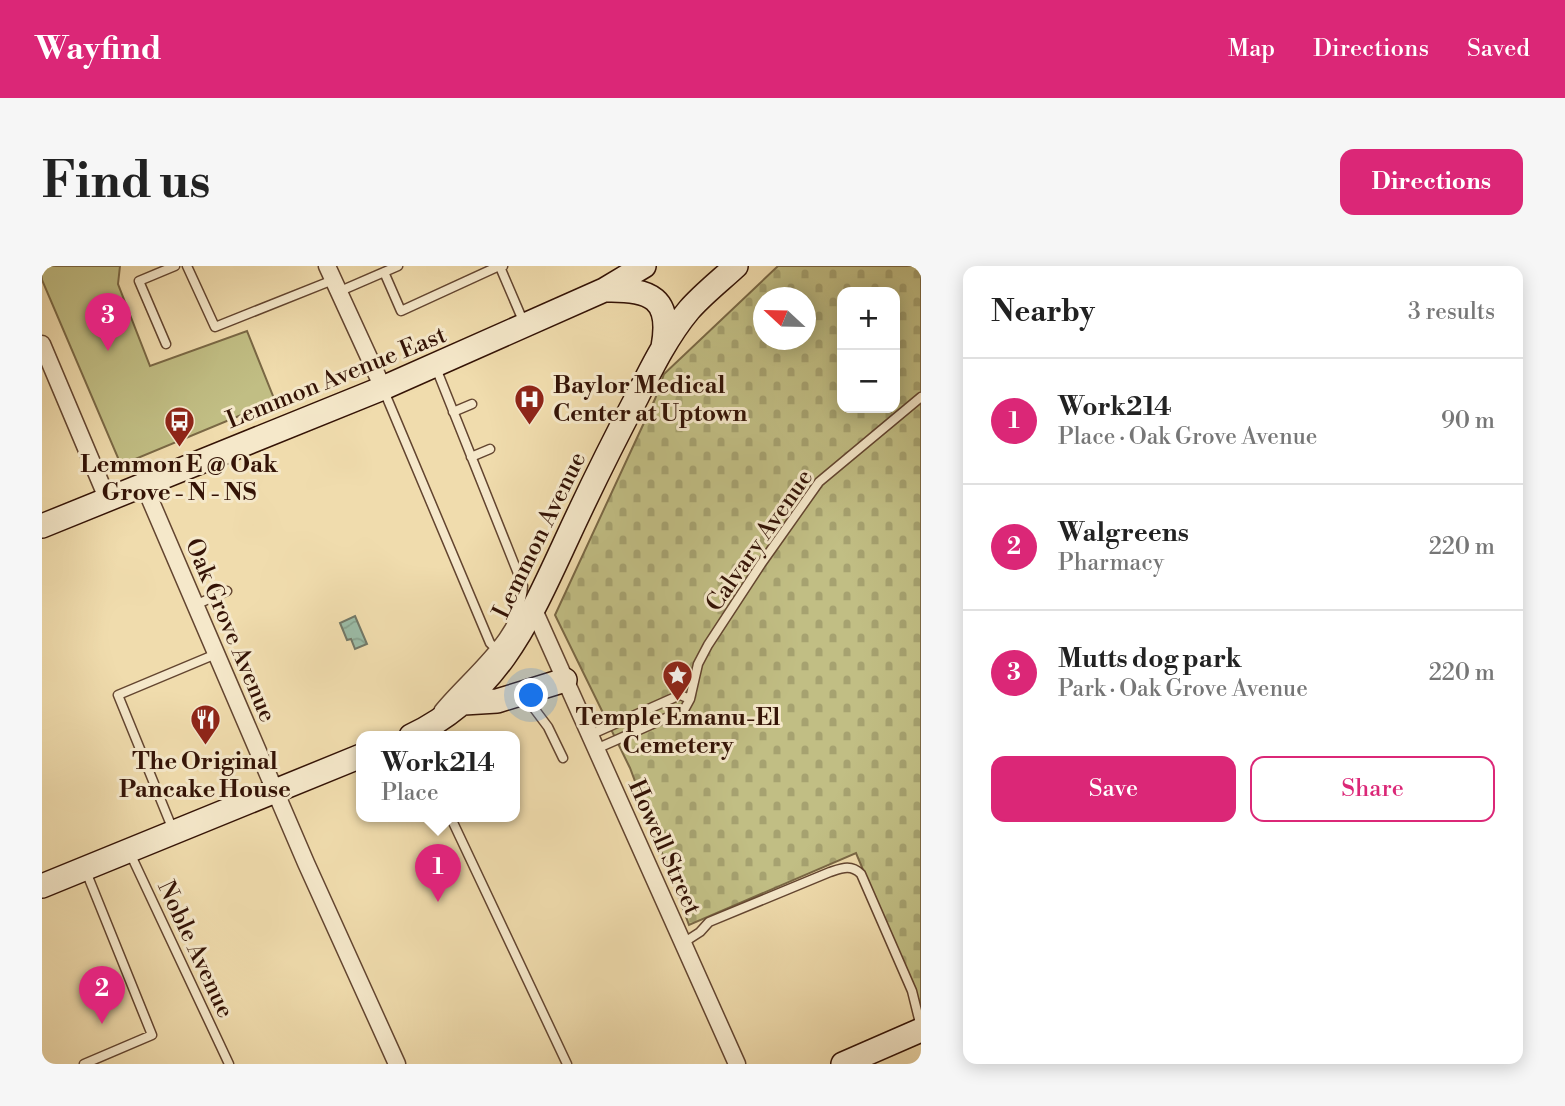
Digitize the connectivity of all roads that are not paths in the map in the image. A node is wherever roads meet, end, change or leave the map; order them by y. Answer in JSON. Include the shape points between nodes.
{"nodes":[{"id":1,"x":175,"y":266,"type":"edge"},
{"id":2,"x":187,"y":266,"type":"edge"},
{"id":3,"x":398,"y":266,"type":"edge"},
{"id":4,"x":501,"y":266,"type":"edge"},
{"id":5,"x":644,"y":266,"type":"edge"},
{"id":6,"x":736,"y":266,"type":"edge"},
{"id":7,"x":384,"y":272,"type":"junction"},
{"id":8,"x":332,"y":279,"type":"edge"},
{"id":9,"x":604,"y":290,"type":"junction"},
{"id":10,"x":525,"y":326,"type":"junction"},
{"id":11,"x":42,"y":344,"type":"edge"},
{"id":12,"x":166,"y":344,"type":"dead end"},
{"id":13,"x":662,"y":353,"type":"junction"},
{"id":14,"x":46,"y":366,"type":"edge"},
{"id":15,"x":435,"y":366,"type":"junction"},
{"id":16,"x":383,"y":388,"type":"junction"},
{"id":17,"x":921,"y":397,"type":"edge"},
{"id":18,"x":472,"y":404,"type":"dead end"},
{"id":19,"x":453,"y":412,"type":"junction"},
{"id":20,"x":489,"y":449,"type":"dead end"},
{"id":21,"x":471,"y":457,"type":"junction"},
{"id":22,"x":143,"y":483,"type":"junction"},
{"id":23,"x":107,"y":498,"type":"junction"},
{"id":24,"x":42,"y":526,"type":"edge"},
{"id":25,"x":227,"y":591,"type":"dead end"},
{"id":26,"x":195,"y":605,"type":"junction"},
{"id":27,"x":534,"y":610,"type":"junction"},
{"id":28,"x":495,"y":648,"type":"junction"},
{"id":29,"x":216,"y":654,"type":"junction"},
{"id":30,"x":565,"y":680,"type":"junction"},
{"id":31,"x":531,"y":690,"type":"junction"},
{"id":32,"x":690,"y":699,"type":"junction"},
{"id":33,"x":464,"y":703,"type":"junction"},
{"id":34,"x":418,"y":731,"type":"edge"},
{"id":35,"x":420,"y":731,"type":"edge"},
{"id":36,"x":593,"y":742,"type":"junction"},
{"id":37,"x":356,"y":758,"type":"edge"},
{"id":38,"x":563,"y":758,"type":"dead end"},
{"id":39,"x":275,"y":790,"type":"junction"},
{"id":40,"x":453,"y":822,"type":"edge"},
{"id":41,"x":174,"y":832,"type":"junction"},
{"id":42,"x":128,"y":851,"type":"junction"},
{"id":43,"x":85,"y":869,"type":"junction"},
{"id":44,"x":42,"y":886,"type":"edge"},
{"id":45,"x":683,"y":943,"type":"junction"},
{"id":46,"x":921,"y":1029,"type":"edge"},
{"id":47,"x":83,"y":1064,"type":"edge"},
{"id":48,"x":229,"y":1064,"type":"edge"},
{"id":49,"x":397,"y":1064,"type":"edge"},
{"id":50,"x":567,"y":1064,"type":"edge"},
{"id":51,"x":737,"y":1064,"type":"edge"},
{"id":52,"x":843,"y":1064,"type":"edge"}],
"edges":[{"from":1,"to":12,"type":"lane","via":[[139,281]]},
{"from":2,"to":8,"type":"lane","via":[[215,327]]},
{"from":3,"to":7,"type":"lane"},
{"from":4,"to":7,"type":"lane","via":[[401,311]]},
{"from":4,"to":10,"type":"lane"},
{"from":5,"to":9,"type":"main road","name":"Lemmon Avenue East"},
{"from":6,"to":13,"type":"main road","name":"Lemmon Avenue","via":[[691,308]]},
{"from":7,"to":8,"type":"lane"},
{"from":8,"to":16,"type":"street"},
{"from":9,"to":10,"type":"main road","name":"Lemmon Avenue East"},
{"from":9,"to":13,"type":"main road","via":[[638,290],[660,304],[666,323]]},
{"from":10,"to":15,"type":"main road","name":"Lemmon Avenue East"},
{"from":11,"to":14,"type":"street"},
{"from":13,"to":27,"type":"main road","name":"Lemmon Avenue","via":[[609,449]]},
{"from":14,"to":23,"type":"street"},
{"from":15,"to":16,"type":"main road","name":"Lemmon Avenue East"},
{"from":15,"to":19,"type":"lane"},
{"from":16,"to":22,"type":"main road","name":"Lemmon Avenue East"},
{"from":16,"to":28,"type":"lane"},
{"from":17,"to":32,"type":"lane","name":"Calvary Avenue","via":[[820,482],[708,645]]},
{"from":18,"to":19,"type":"lane"},
{"from":19,"to":21,"type":"lane"},
{"from":20,"to":21,"type":"lane"},
{"from":21,"to":28,"type":"lane","via":[[523,586],[519,606]]},
{"from":22,"to":23,"type":"main road","name":"Lemmon Avenue East"},
{"from":22,"to":26,"type":"street","name":"Oak Grove Avenue"},
{"from":23,"to":24,"type":"main road","name":"Lemmon Avenue East"},
{"from":25,"to":26,"type":"lane"},
{"from":26,"to":29,"type":"street","name":"Oak Grove Avenue"},
{"from":27,"to":30,"type":"street","name":"Howell Street"},
{"from":27,"to":33,"type":"main road","name":"Lemmon Avenue","via":[[504,659]]},
{"from":28,"to":34,"type":"lane"},
{"from":29,"to":39,"type":"street","name":"Oak Grove Avenue"},
{"from":29,"to":41,"type":"lane","via":[[118,695]]},
{"from":30,"to":31,"type":"main road"},
{"from":30,"to":36,"type":"street","name":"Howell Street"},
{"from":31,"to":33,"type":"main road","via":[[497,701]]},
{"from":31,"to":38,"type":"lane","via":[[533,707]]},
{"from":32,"to":36,"type":"lane","via":[[684,710]]},
{"from":32,"to":36,"type":"lane","via":[[680,695]]},
{"from":33,"to":35,"type":"main road","name":"Lemmon Avenue"},
{"from":36,"to":45,"type":"street","name":"Howell Street"},
{"from":37,"to":39,"type":"main road"},
{"from":39,"to":41,"type":"main road"},
{"from":39,"to":49,"type":"street","name":"Oak Grove Avenue"},
{"from":40,"to":50,"type":"lane"},
{"from":41,"to":42,"type":"main road"},
{"from":42,"to":43,"type":"main road"},
{"from":42,"to":48,"type":"lane","name":"Noble Avenue"},
{"from":43,"to":44,"type":"main road"},
{"from":43,"to":47,"type":"lane","via":[[152,1035]]},
{"from":45,"to":46,"type":"lane","via":[[709,922],[846,866],[857,869],[912,991]]},
{"from":45,"to":51,"type":"street","name":"Howell Street"},
{"from":46,"to":52,"type":"main road"}]}
